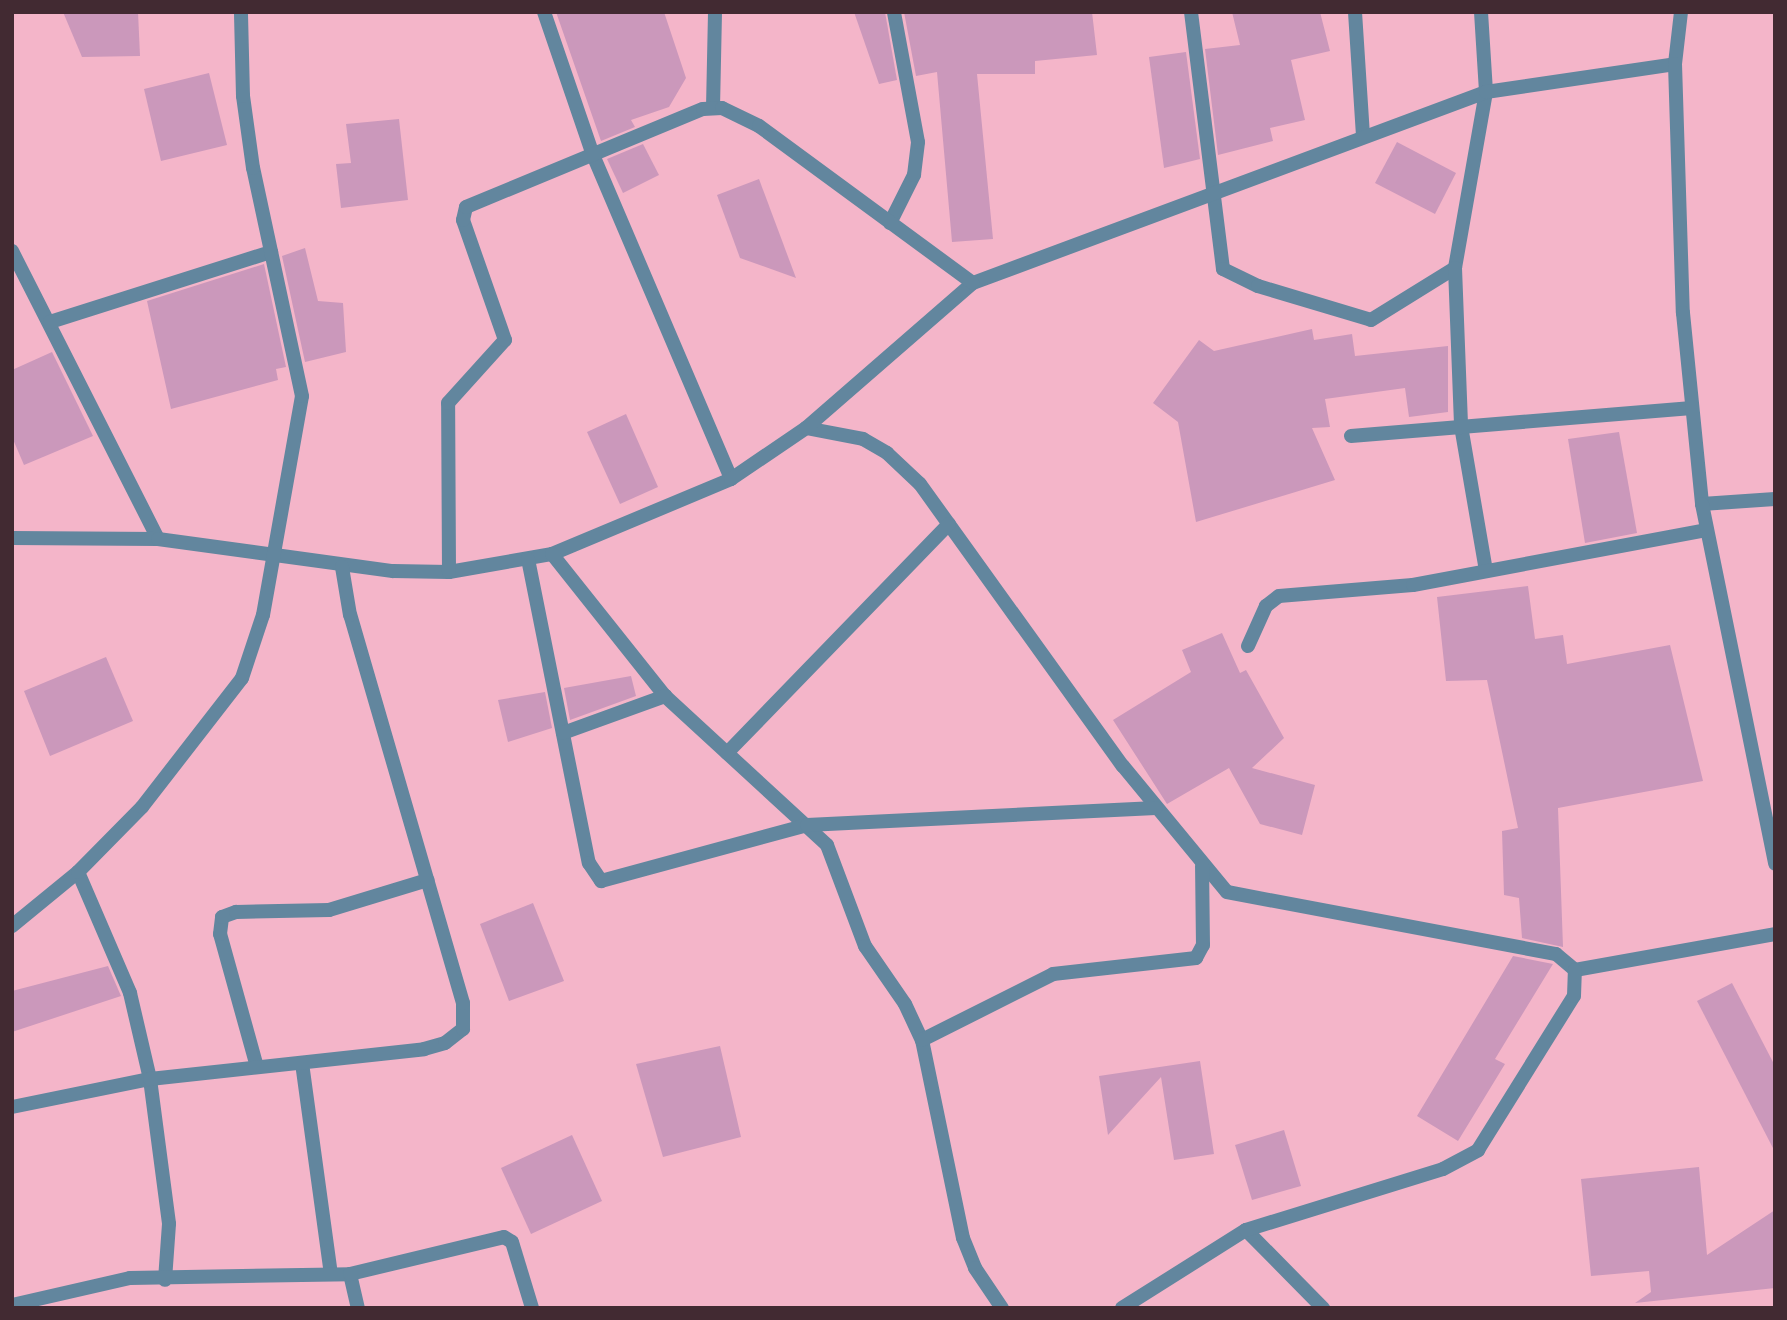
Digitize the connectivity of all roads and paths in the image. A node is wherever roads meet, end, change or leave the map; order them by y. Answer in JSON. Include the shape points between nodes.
{"nodes":[{"id":1,"x":241,"y":12,"type":"edge"},
{"id":2,"x":544,"y":12,"type":"edge"},
{"id":3,"x":715,"y":12,"type":"edge"},
{"id":4,"x":894,"y":12,"type":"edge"},
{"id":5,"x":1191,"y":12,"type":"edge"},
{"id":6,"x":1355,"y":12,"type":"edge"},
{"id":7,"x":1481,"y":12,"type":"edge"},
{"id":8,"x":1681,"y":12,"type":"edge"},
{"id":9,"x":1675,"y":64,"type":"junction"},
{"id":10,"x":1486,"y":92,"type":"junction"},
{"id":11,"x":713,"y":108,"type":"junction"},
{"id":12,"x":1363,"y":137,"type":"junction"},
{"id":13,"x":593,"y":155,"type":"junction"},
{"id":14,"x":1212,"y":192,"type":"junction"},
{"id":15,"x":890,"y":223,"type":"junction"},
{"id":16,"x":12,"y":251,"type":"edge"},
{"id":17,"x":271,"y":252,"type":"junction"},
{"id":18,"x":1455,"y":268,"type":"junction"},
{"id":19,"x":973,"y":283,"type":"junction"},
{"id":20,"x":50,"y":322,"type":"junction"},
{"id":21,"x":1692,"y":408,"type":"junction"},
{"id":22,"x":1461,"y":426,"type":"junction"},
{"id":23,"x":807,"y":428,"type":"junction"},
{"id":24,"x":1351,"y":436,"type":"dead end"},
{"id":25,"x":731,"y":479,"type":"junction"},
{"id":26,"x":1775,"y":499,"type":"edge"},
{"id":27,"x":1702,"y":504,"type":"junction"},
{"id":28,"x":949,"y":524,"type":"junction"},
{"id":29,"x":1706,"y":530,"type":"junction"},
{"id":30,"x":12,"y":538,"type":"edge"},
{"id":31,"x":158,"y":539,"type":"junction"},
{"id":32,"x":552,"y":554,"type":"junction"},
{"id":33,"x":270,"y":555,"type":"junction"},
{"id":34,"x":528,"y":559,"type":"junction"},
{"id":35,"x":342,"y":567,"type":"junction"},
{"id":36,"x":1486,"y":570,"type":"junction"},
{"id":37,"x":449,"y":572,"type":"junction"},
{"id":38,"x":1248,"y":646,"type":"dead end"},
{"id":39,"x":665,"y":696,"type":"junction"},
{"id":40,"x":563,"y":733,"type":"junction"},
{"id":41,"x":727,"y":753,"type":"junction"},
{"id":42,"x":1156,"y":808,"type":"junction"},
{"id":43,"x":807,"y":825,"type":"junction"},
{"id":44,"x":1775,"y":864,"type":"edge"},
{"id":45,"x":1202,"y":866,"type":"junction"},
{"id":46,"x":78,"y":872,"type":"junction"},
{"id":47,"x":428,"y":880,"type":"junction"},
{"id":48,"x":12,"y":926,"type":"edge"},
{"id":49,"x":1775,"y":934,"type":"edge"},
{"id":50,"x":1575,"y":970,"type":"junction"},
{"id":51,"x":922,"y":1040,"type":"junction"},
{"id":52,"x":302,"y":1063,"type":"junction"},
{"id":53,"x":257,"y":1067,"type":"junction"},
{"id":54,"x":150,"y":1079,"type":"junction"},
{"id":55,"x":12,"y":1107,"type":"edge"},
{"id":56,"x":1246,"y":1230,"type":"junction"},
{"id":57,"x":331,"y":1274,"type":"junction"},
{"id":58,"x":350,"y":1274,"type":"junction"},
{"id":59,"x":165,"y":1280,"type":"junction"},
{"id":60,"x":12,"y":1305,"type":"edge"},
{"id":61,"x":358,"y":1308,"type":"edge"},
{"id":62,"x":532,"y":1308,"type":"edge"},
{"id":63,"x":1002,"y":1308,"type":"edge"},
{"id":64,"x":1122,"y":1308,"type":"edge"},
{"id":65,"x":1323,"y":1308,"type":"edge"}],
"edges":[{"from":1,"to":17,"type":"street","via":[[243,96]]},
{"from":2,"to":13,"type":"street"},
{"from":3,"to":11,"type":"street"},
{"from":4,"to":15,"type":"street","via":[[918,142],[914,175]]},
{"from":5,"to":14,"type":"street"},
{"from":6,"to":12,"type":"street"},
{"from":7,"to":10,"type":"street"},
{"from":8,"to":9,"type":"street"},
{"from":9,"to":10,"type":"street"},
{"from":9,"to":21,"type":"street"},
{"from":10,"to":12,"type":"street"},
{"from":10,"to":18,"type":"street"},
{"from":11,"to":13,"type":"street"},
{"from":11,"to":15,"type":"street","via":[[732,111],[759,126]]},
{"from":12,"to":14,"type":"street"},
{"from":13,"to":25,"type":"street"},
{"from":13,"to":37,"type":"street","via":[[466,207],[463,220],[505,340],[448,403]]},
{"from":14,"to":18,"type":"street","via":[[1223,269],[1359,319],[1392,312]]},
{"from":14,"to":19,"type":"street"},
{"from":15,"to":19,"type":"street"},
{"from":16,"to":20,"type":"street"},
{"from":17,"to":20,"type":"street"},
{"from":17,"to":33,"type":"street","via":[[302,396]]},
{"from":18,"to":22,"type":"street"},
{"from":19,"to":23,"type":"street"},
{"from":20,"to":31,"type":"street"},
{"from":21,"to":22,"type":"street"},
{"from":21,"to":27,"type":"street"},
{"from":22,"to":24,"type":"street"},
{"from":22,"to":36,"type":"street"},
{"from":23,"to":25,"type":"street"},
{"from":23,"to":28,"type":"street","via":[[840,432],[887,453]]},
{"from":25,"to":32,"type":"street"},
{"from":26,"to":27,"type":"street"},
{"from":27,"to":29,"type":"street"},
{"from":28,"to":41,"type":"street"},
{"from":28,"to":42,"type":"street"},
{"from":29,"to":36,"type":"street"},
{"from":29,"to":44,"type":"street"},
{"from":30,"to":31,"type":"street"},
{"from":31,"to":33,"type":"street"},
{"from":32,"to":34,"type":"street"},
{"from":32,"to":39,"type":"street"},
{"from":33,"to":35,"type":"street"},
{"from":33,"to":46,"type":"street","via":[[263,615],[242,678],[142,807]]},
{"from":34,"to":37,"type":"street"},
{"from":34,"to":40,"type":"street"},
{"from":35,"to":37,"type":"street"},
{"from":35,"to":47,"type":"street","via":[[350,615]]},
{"from":36,"to":38,"type":"street","via":[[1395,588],[1279,596],[1266,606]]},
{"from":39,"to":40,"type":"street"},
{"from":39,"to":41,"type":"street"},
{"from":40,"to":43,"type":"street","via":[[589,863],[601,881]]},
{"from":41,"to":43,"type":"street"},
{"from":42,"to":43,"type":"street"},
{"from":42,"to":45,"type":"street"},
{"from":43,"to":51,"type":"street","via":[[831,852],[865,946],[905,1004]]},
{"from":45,"to":50,"type":"street","via":[[1220,887],[1241,898],[1556,954]]},
{"from":45,"to":51,"type":"street","via":[[1203,945],[1196,958],[1054,974]]},
{"from":46,"to":48,"type":"street"},
{"from":46,"to":54,"type":"street","via":[[130,993]]},
{"from":47,"to":52,"type":"street","via":[[463,1003],[463,1029],[445,1043],[424,1049]]},
{"from":47,"to":53,"type":"street","via":[[329,910],[236,912],[222,918],[220,934]]},
{"from":49,"to":50,"type":"street"},
{"from":50,"to":56,"type":"street","via":[[1574,996],[1478,1150],[1443,1169]]},
{"from":51,"to":63,"type":"street","via":[[963,1238],[975,1268]]},
{"from":52,"to":53,"type":"street"},
{"from":52,"to":57,"type":"street"},
{"from":53,"to":54,"type":"street"},
{"from":54,"to":55,"type":"street"},
{"from":54,"to":59,"type":"street","via":[[169,1224]]},
{"from":56,"to":64,"type":"street"},
{"from":56,"to":65,"type":"street"},
{"from":57,"to":58,"type":"street"},
{"from":57,"to":59,"type":"street"},
{"from":58,"to":61,"type":"street"},
{"from":58,"to":62,"type":"street","via":[[503,1237],[512,1242]]},
{"from":59,"to":60,"type":"street","via":[[115,1279]]}]}
